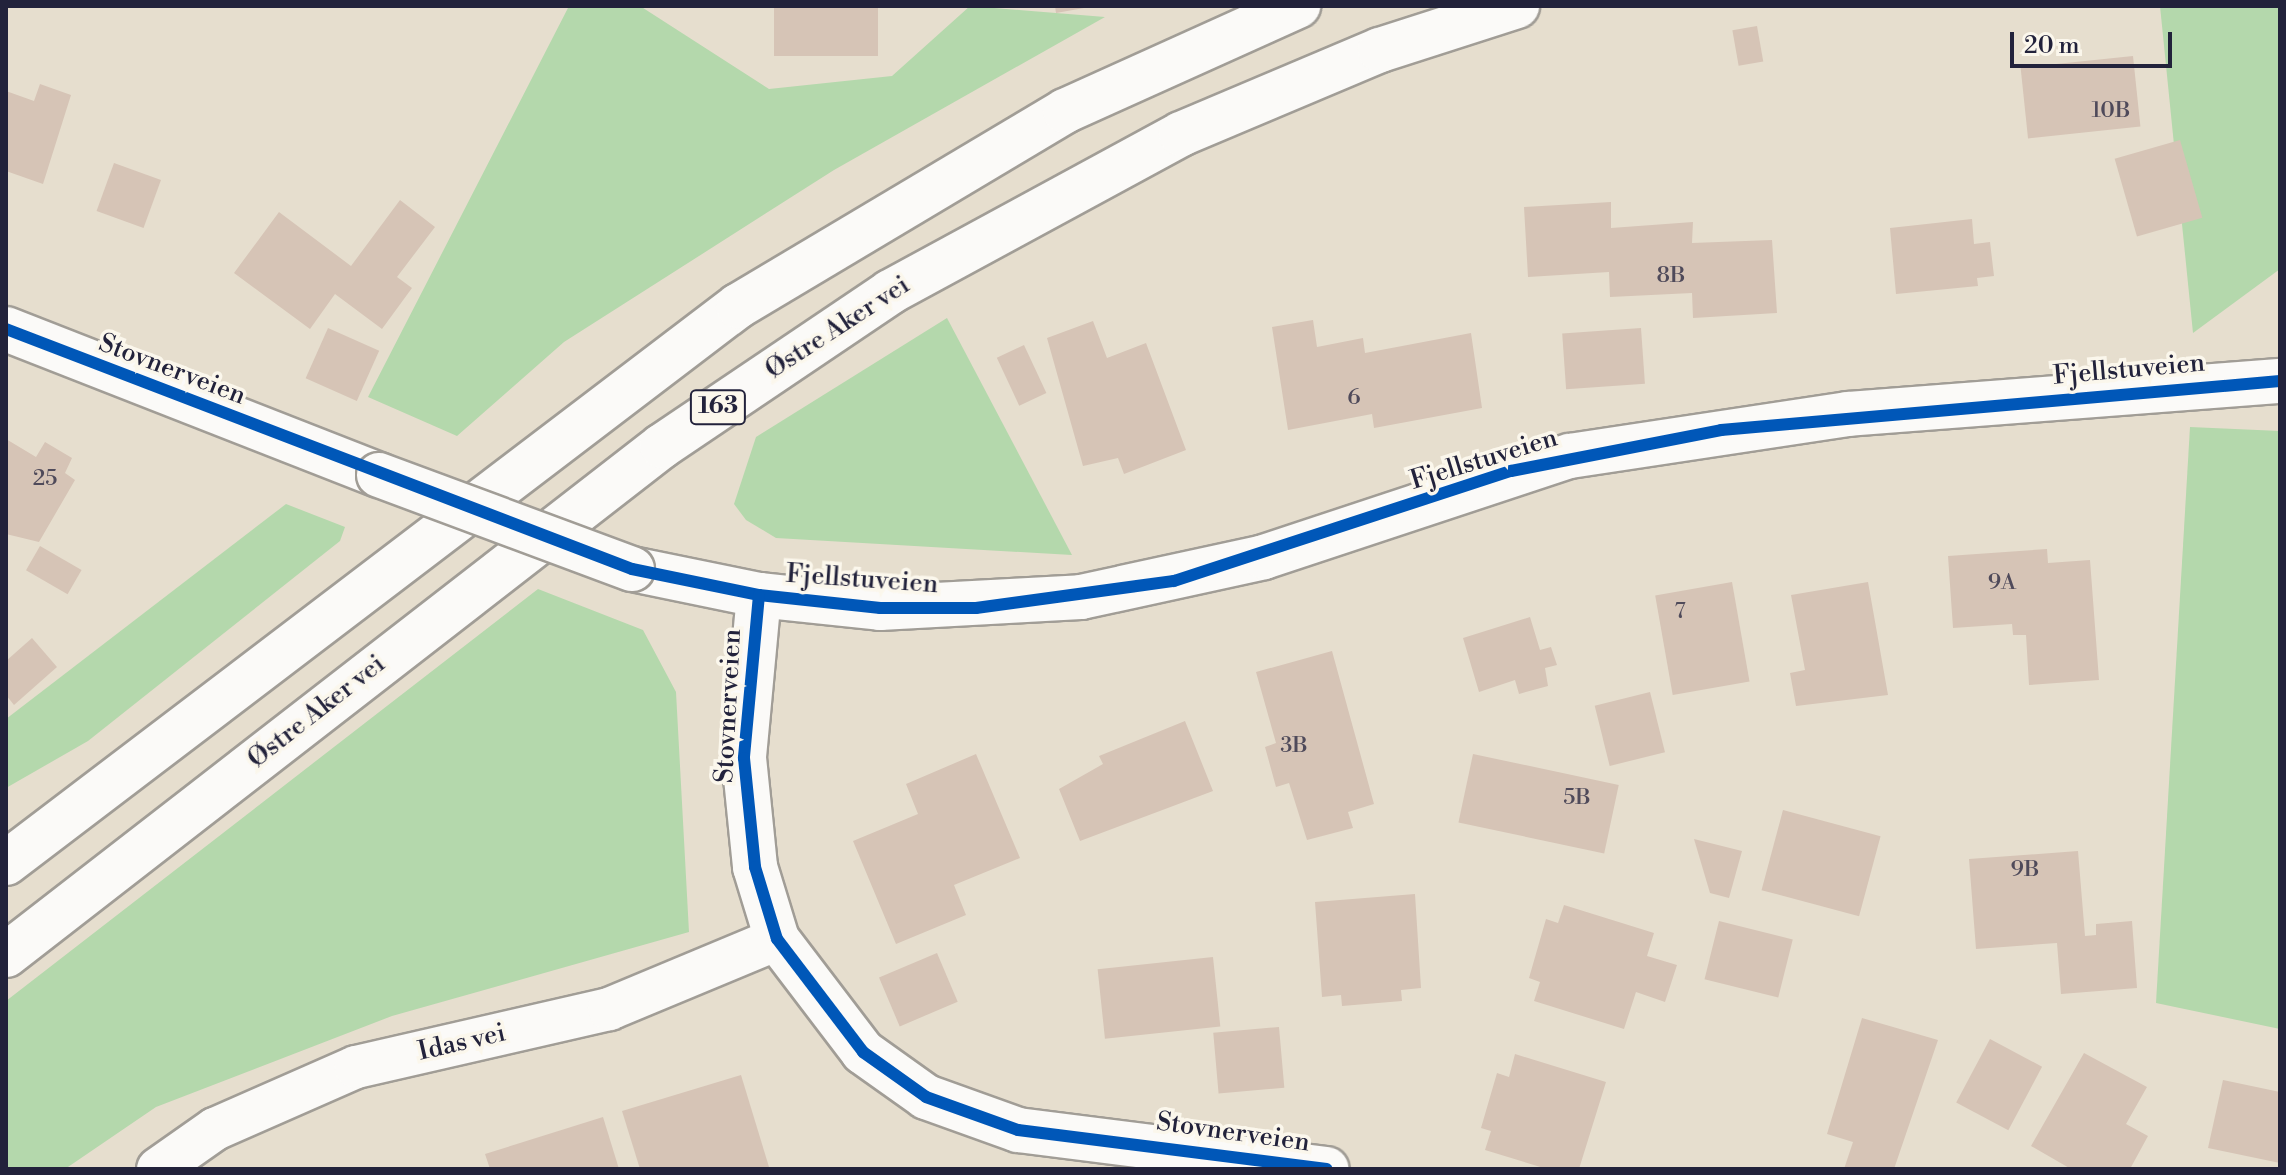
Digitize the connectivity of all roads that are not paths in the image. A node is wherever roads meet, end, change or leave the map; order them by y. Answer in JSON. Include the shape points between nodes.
{"nodes":[{"id":1,"x":1298,"y":6,"type":"edge"},
{"id":2,"x":1517,"y":6,"type":"edge"},
{"id":3,"x":6,"y":329,"type":"edge"},
{"id":4,"x":2280,"y":381,"type":"edge"},
{"id":5,"x":759,"y":595,"type":"junction"},
{"id":6,"x":6,"y":863,"type":"edge"},
{"id":7,"x":777,"y":939,"type":"junction"},
{"id":8,"x":6,"y":955,"type":"edge"},
{"id":9,"x":158,"y":1169,"type":"edge"},
{"id":10,"x":1327,"y":1169,"type":"edge"}],
"edges":[{"from":1,"to":6,"type":"main road","number":"163","via":[[1065,111],[750,298]]},
{"from":2,"to":8,"type":"main road","name":"Østre Aker vei","number":"163","via":[[1380,50],[1181,134],[890,292],[662,446]]},
{"from":3,"to":5,"type":"main road","name":"Stovnerveien","bridge":true,"via":[[632,569]]},
{"from":4,"to":5,"type":"main road","name":"Fjellstuveien","via":[[1848,414],[1570,456],[1264,557],[1081,597],[880,608]]},
{"from":5,"to":7,"type":"main road","name":"Stovnerveien","via":[[746,692],[746,815]]},
{"from":7,"to":9,"type":"street","name":"Idas vei","via":[[609,1009],[356,1067],[215,1129]]},
{"from":7,"to":10,"type":"main road","name":"Stovnerveien","via":[[800,979],[863,1052],[958,1111],[1018,1130]]}]}
